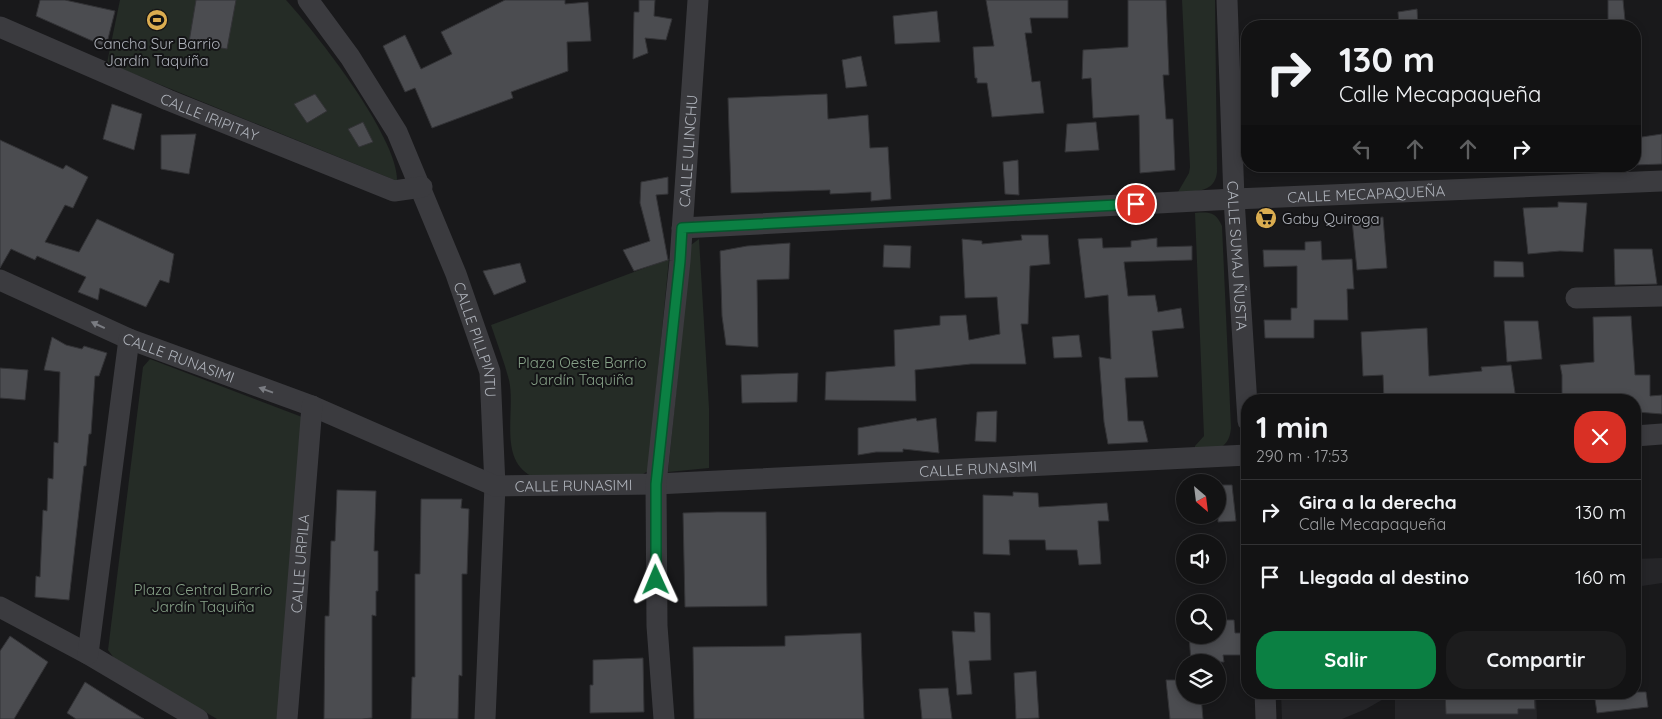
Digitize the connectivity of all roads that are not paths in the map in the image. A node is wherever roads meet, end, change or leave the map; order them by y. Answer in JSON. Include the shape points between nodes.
{"nodes":[{"id":1,"x":698,"y":0,"type":"edge"},
{"id":2,"x":1227,"y":0,"type":"edge"},
{"id":3,"x":316,"y":2,"type":"edge"},
{"id":4,"x":0,"y":27,"type":"edge"},
{"id":5,"x":1662,"y":181,"type":"edge"},
{"id":6,"x":422,"y":187,"type":"junction"},
{"id":7,"x":1234,"y":199,"type":"junction"},
{"id":8,"x":682,"y":228,"type":"junction"},
{"id":9,"x":0,"y":280,"type":"edge"},
{"id":10,"x":1662,"y":296,"type":"edge"},
{"id":11,"x":1576,"y":298,"type":"dead end"},
{"id":12,"x":129,"y":339,"type":"junction"},
{"id":13,"x":1246,"y":394,"type":"edge"},
{"id":14,"x":312,"y":406,"type":"junction"},
{"id":15,"x":1662,"y":434,"type":"edge"},
{"id":16,"x":1641,"y":436,"type":"edge"},
{"id":17,"x":1241,"y":455,"type":"edge"},
{"id":18,"x":656,"y":484,"type":"junction"},
{"id":19,"x":495,"y":486,"type":"junction"},
{"id":20,"x":0,"y":607,"type":"edge"},
{"id":21,"x":88,"y":654,"type":"junction"},
{"id":22,"x":1265,"y":699,"type":"edge"},
{"id":23,"x":198,"y":719,"type":"edge"},
{"id":24,"x":287,"y":719,"type":"edge"},
{"id":25,"x":485,"y":719,"type":"edge"},
{"id":26,"x":664,"y":719,"type":"edge"},
{"id":27,"x":1266,"y":719,"type":"edge"}],
"edges":[{"from":1,"to":8,"type":"street","name":"CALLE ULINCHU"},
{"from":2,"to":7,"type":"street","name":"CALLE SUMAJ ÑUSTA"},
{"from":3,"to":6,"type":"street","name":"CALLE PILLPINTU","via":[[397,132]]},
{"from":4,"to":6,"type":"street","name":"CALLE IRIPITAY","via":[[168,100],[394,191]]},
{"from":5,"to":7,"type":"street","name":"CALLE MECAPAQUEÑA"},
{"from":6,"to":19,"type":"street","name":"CALLE PILLPINTU","via":[[490,372]]},
{"from":7,"to":8,"type":"street","name":"CALLE MECAPAQUEÑA"},
{"from":7,"to":13,"type":"street","name":"CALLE SUMAJ ÑUSTA"},
{"from":8,"to":18,"type":"street","name":"CALLE ULINCHU"},
{"from":12,"to":9,"type":"street","name":"CALLE RUNASIMI","one_way":true},
{"from":10,"to":11,"type":"street"},
{"from":14,"to":12,"type":"street","name":"CALLE RUNASIMI","one_way":true},
{"from":12,"to":21,"type":"street"},
{"from":14,"to":19,"type":"street","name":"CALLE RUNASIMI"},
{"from":14,"to":24,"type":"street","name":"CALLE URPILA"},
{"from":15,"to":16,"type":"street"},
{"from":17,"to":18,"type":"street","name":"CALLE RUNASIMI"},
{"from":18,"to":19,"type":"street","name":"CALLE RUNASIMI"},
{"from":18,"to":26,"type":"street","name":"CALLE ULINCHU","via":[[656,600]]},
{"from":19,"to":25,"type":"street","name":"CALLE PILLPINTU"},
{"from":20,"to":21,"type":"street"},
{"from":21,"to":23,"type":"street"},
{"from":22,"to":27,"type":"street"}]}
